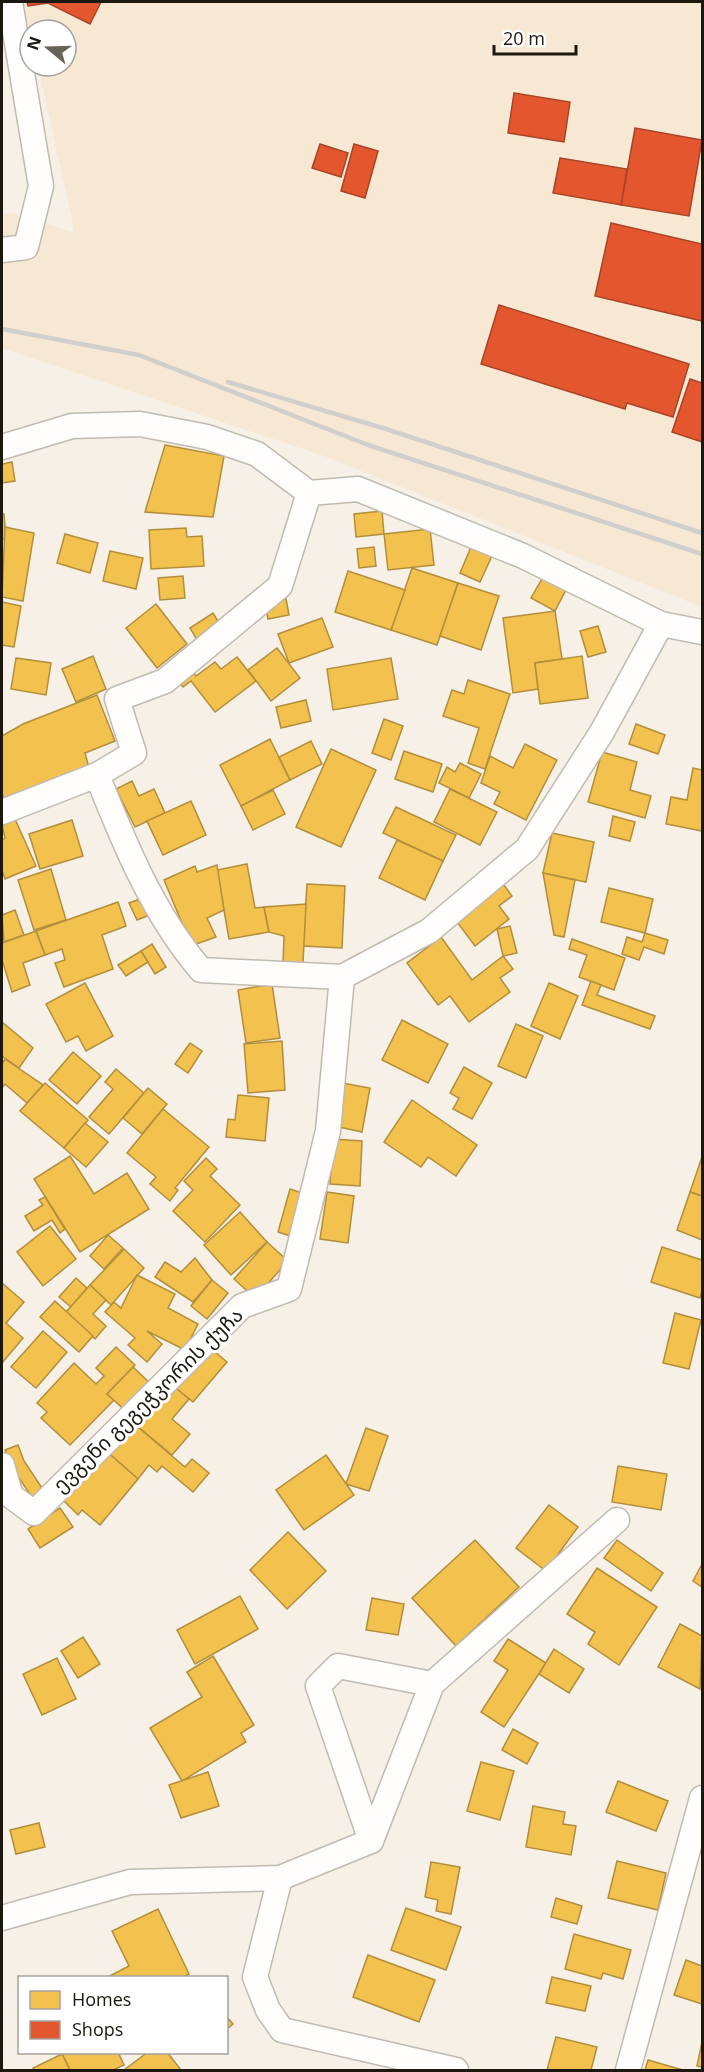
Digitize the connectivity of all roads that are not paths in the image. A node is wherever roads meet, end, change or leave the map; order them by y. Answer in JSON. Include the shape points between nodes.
{"nodes":[{"id":1,"x":10,"y":2,"type":"edge"},
{"id":2,"x":2,"y":250,"type":"edge"},
{"id":3,"x":2,"y":447,"type":"edge"},
{"id":4,"x":309,"y":493,"type":"junction"},
{"id":5,"x":661,"y":624,"type":"junction"},
{"id":6,"x":702,"y":632,"type":"edge"},
{"id":7,"x":97,"y":775,"type":"junction"},
{"id":8,"x":2,"y":812,"type":"edge"},
{"id":9,"x":342,"y":977,"type":"junction"},
{"id":10,"x":2,"y":1465,"type":"edge"},
{"id":11,"x":617,"y":1520,"type":"dead end"},
{"id":12,"x":432,"y":1684,"type":"junction"},
{"id":13,"x":702,"y":1798,"type":"edge"},
{"id":14,"x":698,"y":1830,"type":"edge"},
{"id":15,"x":371,"y":1841,"type":"junction"},
{"id":16,"x":280,"y":1878,"type":"junction"},
{"id":17,"x":2,"y":1918,"type":"edge"},
{"id":18,"x":456,"y":2070,"type":"edge"},
{"id":19,"x":628,"y":2070,"type":"edge"}],
"edges":[{"from":1,"to":2,"type":"street","via":[[41,186],[26,247]]},
{"from":3,"to":4,"type":"street","via":[[72,426],[140,424],[207,437],[257,454]]},
{"from":4,"to":5,"type":"street","via":[[358,489],[523,556]]},
{"from":4,"to":7,"type":"street","via":[[280,586],[165,681],[117,699],[134,753]]},
{"from":5,"to":6,"type":"street"},
{"from":5,"to":9,"type":"street","via":[[602,732],[527,849],[429,931]]},
{"from":7,"to":8,"type":"street"},
{"from":7,"to":9,"type":"street","via":[[125,845],[178,943],[201,970]]},
{"from":9,"to":10,"type":"street","name":"ევგენი გეგეჭკორის ქუჩა","via":[[328,1131],[289,1289],[242,1306],[34,1513],[11,1496]]},
{"from":11,"to":12,"type":"street"},
{"from":12,"to":15,"type":"street"},
{"from":12,"to":15,"type":"street","via":[[338,1666],[318,1686]]},
{"from":13,"to":14,"type":"street"},
{"from":14,"to":19,"type":"street"},
{"from":15,"to":16,"type":"street"},
{"from":16,"to":17,"type":"street","via":[[130,1882]]},
{"from":16,"to":18,"type":"street","via":[[255,1977],[268,2010],[282,2030]]}]}
